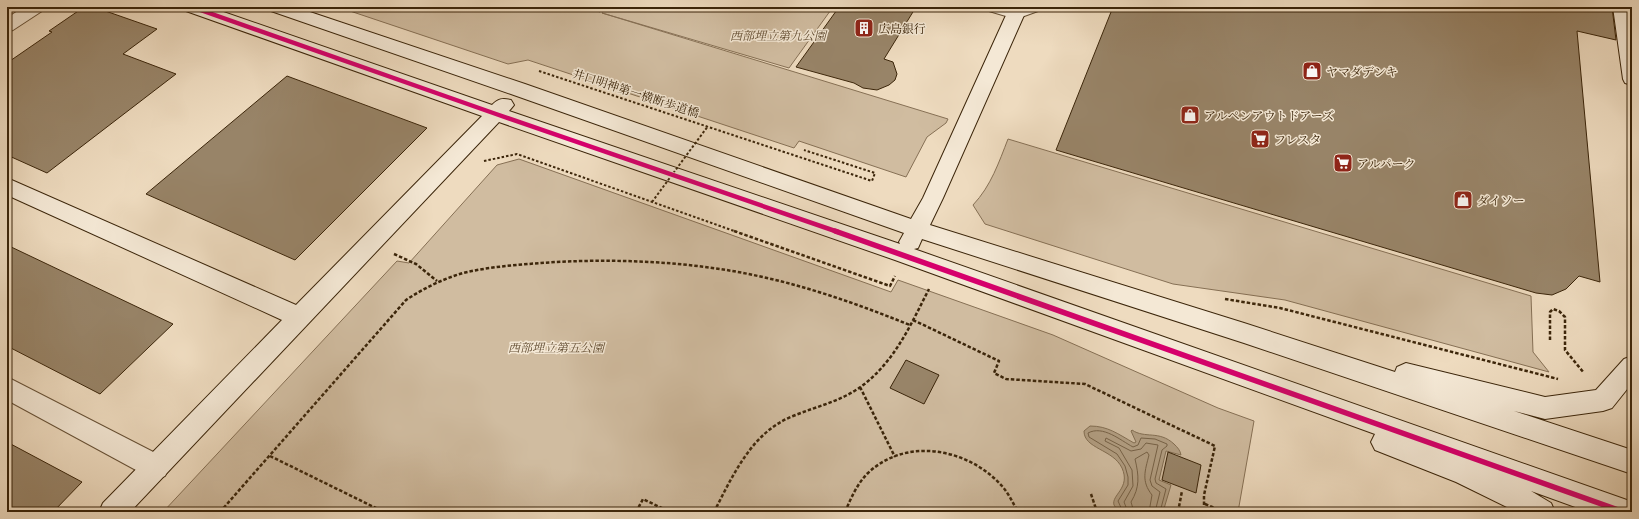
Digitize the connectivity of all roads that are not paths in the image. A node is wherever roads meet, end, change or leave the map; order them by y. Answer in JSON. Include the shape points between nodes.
{"nodes":[{"id":1,"x":36,"y":7,"type":"edge"},
{"id":2,"x":192,"y":7,"type":"edge"},
{"id":3,"x":276,"y":7,"type":"edge"},
{"id":4,"x":995,"y":7,"type":"edge"},
{"id":5,"x":1622,"y":7,"type":"edge"},
{"id":6,"x":1024,"y":10,"type":"edge"},
{"id":7,"x":7,"y":26,"type":"edge"},
{"id":8,"x":1632,"y":79,"type":"edge"},
{"id":9,"x":518,"y":89,"type":"junction"},
{"id":10,"x":496,"y":114,"type":"junction"},
{"id":11,"x":7,"y":186,"type":"edge"},
{"id":12,"x":916,"y":229,"type":"junction"},
{"id":13,"x":900,"y":263,"type":"junction"},
{"id":14,"x":299,"y":317,"type":"junction"},
{"id":15,"x":1244,"y":334,"type":"junction"},
{"id":16,"x":1208,"y":365,"type":"junction"},
{"id":17,"x":1632,"y":366,"type":"edge"},
{"id":18,"x":7,"y":388,"type":"edge"},
{"id":19,"x":1632,"y":462,"type":"edge"},
{"id":20,"x":156,"y":467,"type":"junction"},
{"id":21,"x":112,"y":512,"type":"edge"},
{"id":22,"x":1542,"y":512,"type":"edge"},
{"id":23,"x":1624,"y":512,"type":"edge"}],
"edges":[{"from":1,"to":7,"type":"street"},
{"from":2,"to":10,"type":"street"},
{"from":3,"to":9,"type":"street"},
{"from":4,"to":6,"type":"street"},
{"from":5,"to":8,"type":"street"},
{"from":6,"to":12,"type":"street"},
{"from":9,"to":10,"type":"street"},
{"from":9,"to":12,"type":"street"},
{"from":10,"to":13,"type":"street"},
{"from":10,"to":14,"type":"street"},
{"from":11,"to":14,"type":"street"},
{"from":12,"to":13,"type":"street"},
{"from":12,"to":15,"type":"street"},
{"from":13,"to":16,"type":"street"},
{"from":14,"to":20,"type":"street"},
{"from":15,"to":17,"type":"street","via":[[1545,408],[1603,400]]},
{"from":15,"to":19,"type":"street"},
{"from":16,"to":22,"type":"street","via":[[1272,402],[1486,482]]},
{"from":16,"to":23,"type":"street"},
{"from":18,"to":20,"type":"street"},
{"from":20,"to":21,"type":"street"}]}
